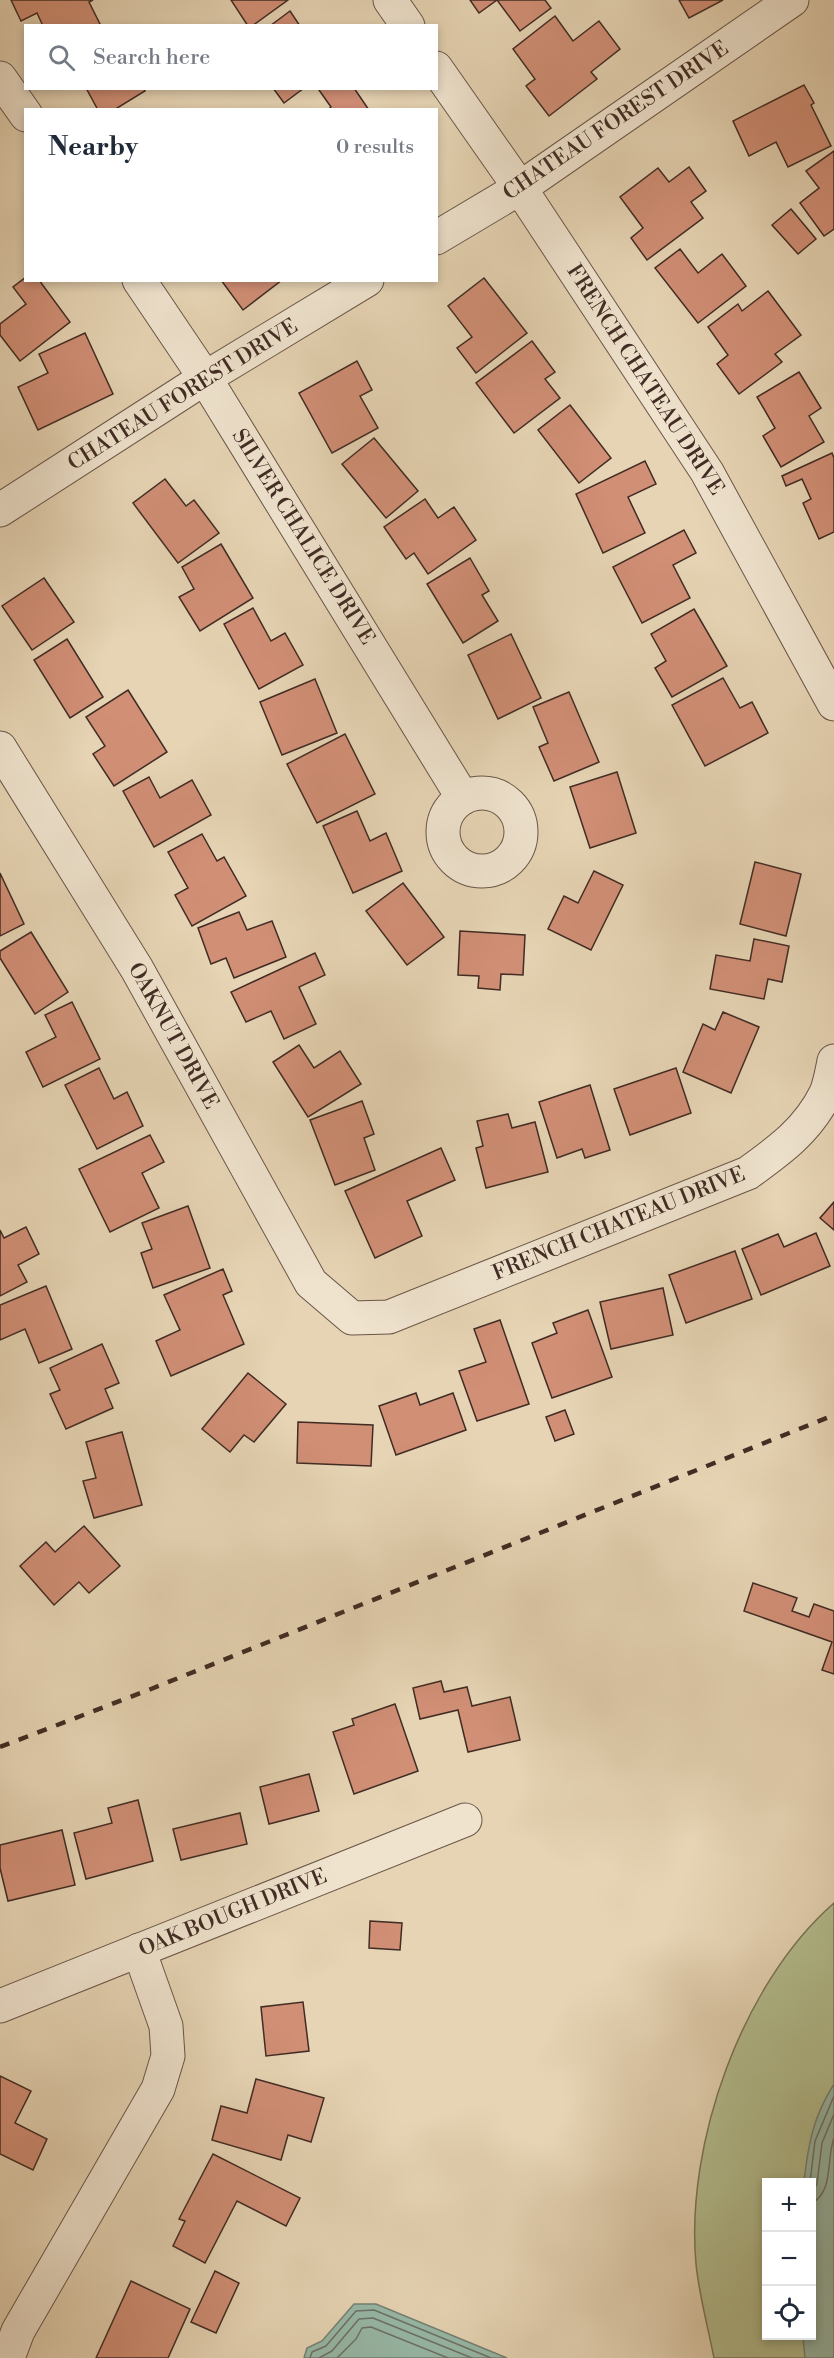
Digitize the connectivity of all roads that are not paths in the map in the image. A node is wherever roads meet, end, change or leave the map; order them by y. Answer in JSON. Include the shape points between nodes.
{"nodes":[{"id":1,"x":390,"y":0,"type":"edge"},
{"id":2,"x":792,"y":0,"type":"edge"},
{"id":3,"x":407,"y":24,"type":"edge"},
{"id":4,"x":438,"y":71,"type":"edge"},
{"id":5,"x":0,"y":78,"type":"edge"},
{"id":6,"x":24,"y":112,"type":"edge"},
{"id":7,"x":520,"y":188,"type":"junction"},
{"id":8,"x":438,"y":237,"type":"edge"},
{"id":9,"x":140,"y":282,"type":"edge"},
{"id":10,"x":364,"y":282,"type":"edge"},
{"id":11,"x":205,"y":378,"type":"junction"},
{"id":12,"x":0,"y":510,"type":"edge"},
{"id":13,"x":834,"y":704,"type":"edge"},
{"id":14,"x":0,"y":748,"type":"edge"},
{"id":15,"x":463,"y":798,"type":"dead end"},
{"id":16,"x":834,"y":1060,"type":"edge"},
{"id":17,"x":352,"y":1318,"type":"joint"},
{"id":18,"x":465,"y":1820,"type":"dead end"},
{"id":19,"x":139,"y":1950,"type":"junction"},
{"id":20,"x":0,"y":2006,"type":"edge"},
{"id":21,"x":8,"y":2358,"type":"edge"}],
"edges":[{"from":1,"to":3,"type":"street"},
{"from":2,"to":7,"type":"street","name":"CHATEAU FOREST DRIVE"},
{"from":4,"to":7,"type":"street","name":"FRENCH CHATEAU DRIVE"},
{"from":5,"to":6,"type":"street"},
{"from":7,"to":8,"type":"street","name":"CHATEAU FOREST DRIVE"},
{"from":7,"to":13,"type":"street","name":"FRENCH CHATEAU DRIVE","via":[[707,471]]},
{"from":9,"to":11,"type":"street","name":"SILVER CHALICE DRIVE"},
{"from":10,"to":11,"type":"street","name":"CHATEAU FOREST DRIVE"},
{"from":11,"to":12,"type":"street","name":"CHATEAU FOREST DRIVE"},
{"from":11,"to":15,"type":"street","name":"SILVER CHALICE DRIVE"},
{"from":14,"to":17,"type":"street","name":"OAKNUT DRIVE","via":[[137,969],[312,1284]]},
{"from":16,"to":17,"type":"street","name":"FRENCH CHATEAU DRIVE","via":[[827,1091],[812,1116],[790,1143],[748,1173],[389,1317]]},
{"from":18,"to":19,"type":"street","name":"OAK BOUGH DRIVE"},
{"from":19,"to":20,"type":"street","name":"OAK BOUGH DRIVE"},
{"from":19,"to":21,"type":"street","via":[[166,2026],[168,2056],[158,2089],[18,2331]]}]}
